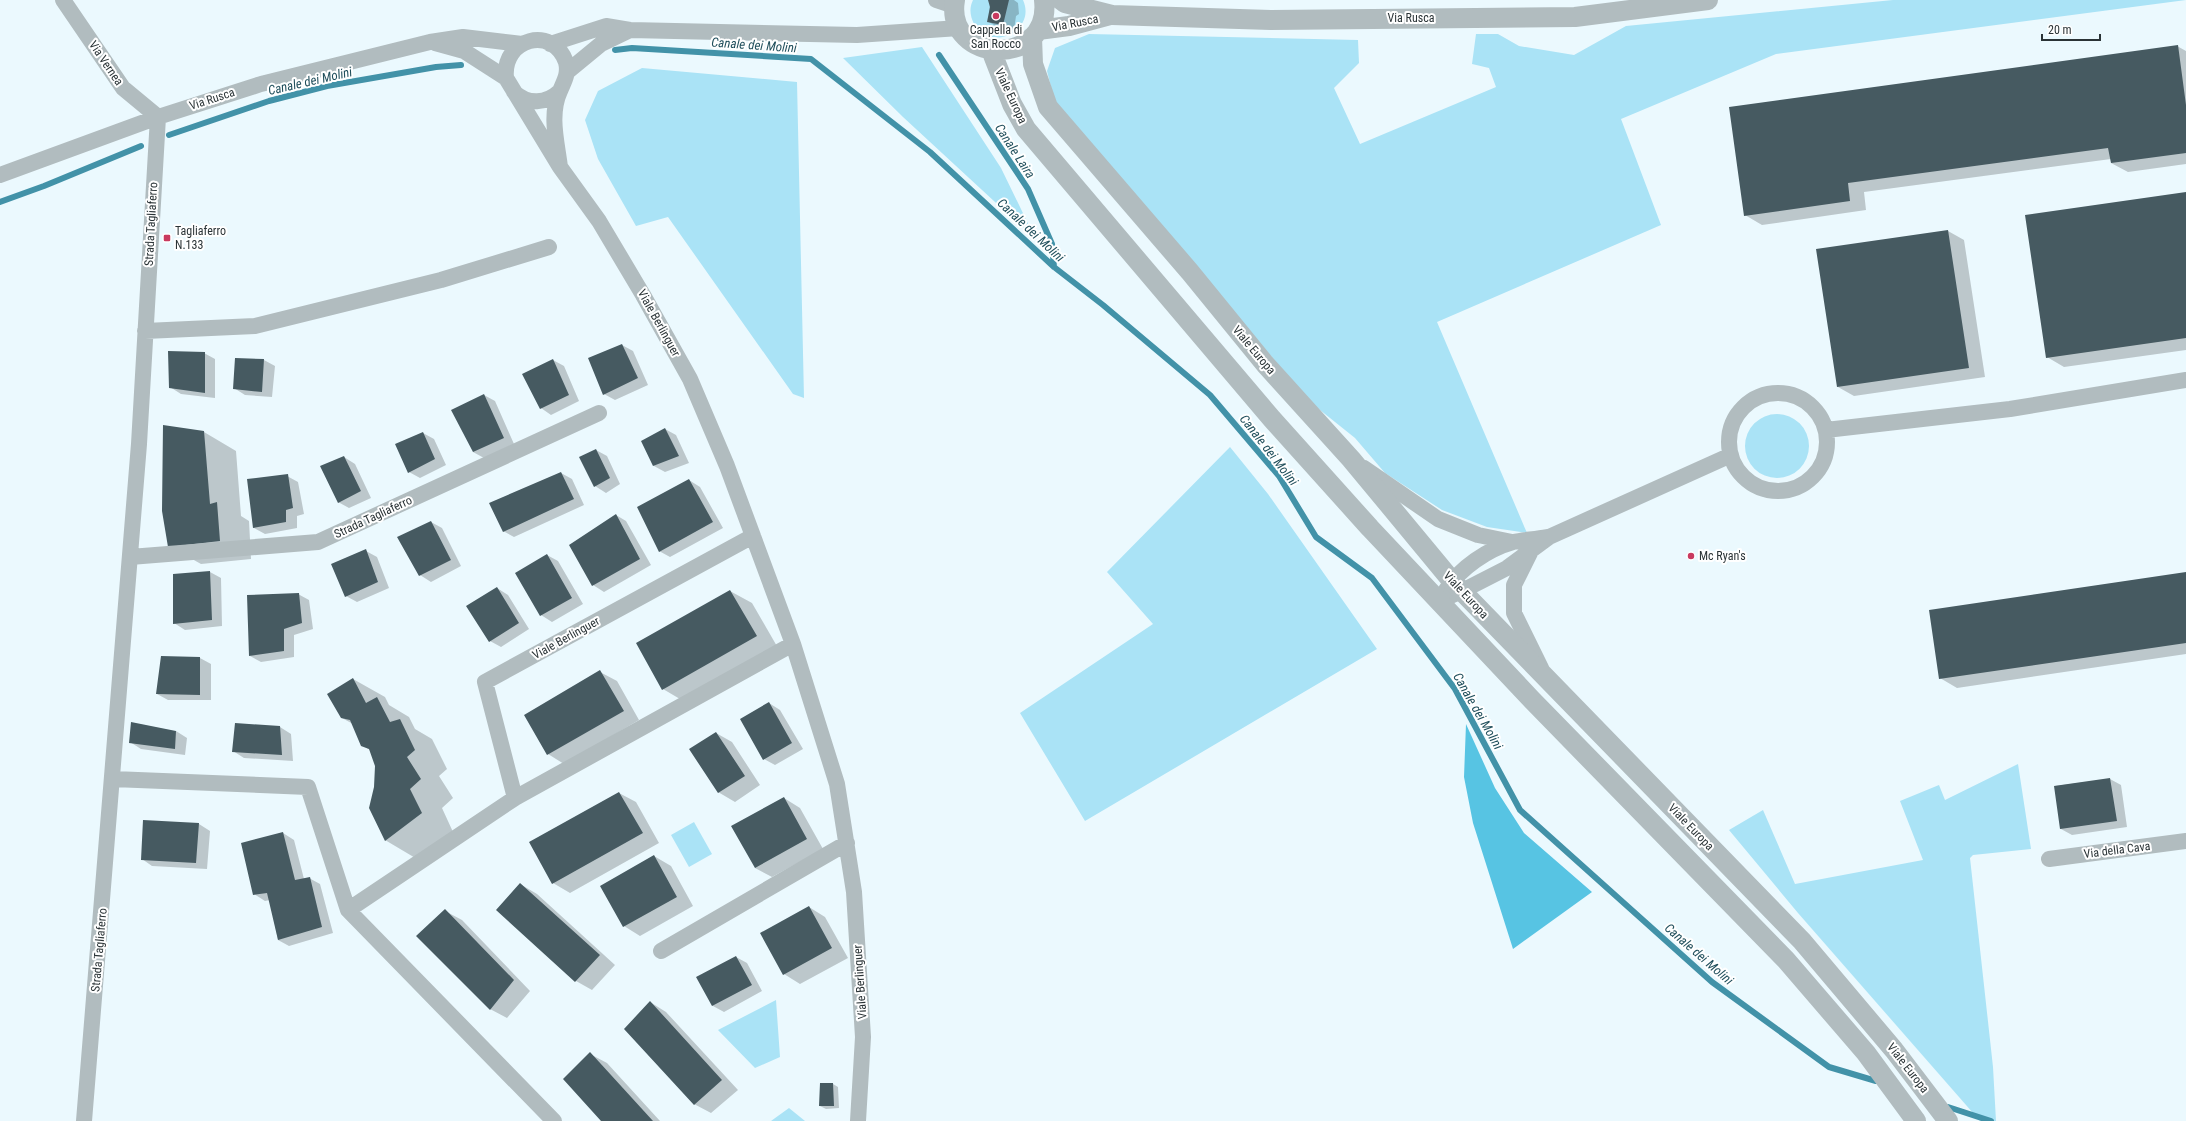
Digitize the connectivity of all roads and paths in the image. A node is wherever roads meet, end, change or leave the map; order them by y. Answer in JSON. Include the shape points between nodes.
{"nodes":[{"id":1,"x":63,"y":0,"type":"edge"},
{"id":2,"x":1044,"y":0,"type":"edge"},
{"id":3,"x":1061,"y":0,"type":"edge"},
{"id":4,"x":1708,"y":0,"type":"edge"},
{"id":5,"x":948,"y":2,"type":"edge"},
{"id":6,"x":1112,"y":15,"type":"junction"},
{"id":7,"x":959,"y":28,"type":"junction"},
{"id":8,"x":630,"y":30,"type":"junction"},
{"id":9,"x":1035,"y":33,"type":"junction"},
{"id":10,"x":430,"y":42,"type":"junction"},
{"id":11,"x":522,"y":44,"type":"junction"},
{"id":12,"x":550,"y":44,"type":"junction"},
{"id":13,"x":991,"y":50,"type":"junction"},
{"id":14,"x":567,"y":72,"type":"junction"},
{"id":15,"x":509,"y":84,"type":"junction"},
{"id":16,"x":560,"y":91,"type":"junction"},
{"id":17,"x":158,"y":117,"type":"junction"},
{"id":18,"x":560,"y":166,"type":"junction"},
{"id":19,"x":0,"y":176,"type":"edge"},
{"id":20,"x":549,"y":248,"type":"dead end"},
{"id":21,"x":145,"y":331,"type":"junction"},
{"id":22,"x":2186,"y":380,"type":"edge"},
{"id":23,"x":599,"y":413,"type":"dead end"},
{"id":24,"x":1826,"y":430,"type":"junction"},
{"id":25,"x":1731,"y":455,"type":"junction"},
{"id":26,"x":1351,"y":459,"type":"junction"},
{"id":27,"x":753,"y":536,"type":"junction"},
{"id":28,"x":1549,"y":537,"type":"junction"},
{"id":29,"x":1512,"y":542,"type":"junction"},
{"id":30,"x":1530,"y":551,"type":"junction"},
{"id":31,"x":130,"y":557,"type":"junction"},
{"id":32,"x":1457,"y":586,"type":"junction"},
{"id":33,"x":1439,"y":601,"type":"junction"},
{"id":34,"x":793,"y":644,"type":"junction"},
{"id":35,"x":1546,"y":678,"type":"junction"},
{"id":36,"x":113,"y":779,"type":"junction"},
{"id":37,"x":515,"y":798,"type":"junction"},
{"id":38,"x":2186,"y":841,"type":"edge"},
{"id":39,"x":847,"y":843,"type":"junction"},
{"id":40,"x":2049,"y":859,"type":"dead end"},
{"id":41,"x":348,"y":910,"type":"junction"},
{"id":42,"x":661,"y":951,"type":"dead end"},
{"id":43,"x":84,"y":1121,"type":"edge"},
{"id":44,"x":554,"y":1121,"type":"edge"},
{"id":45,"x":858,"y":1121,"type":"edge"},
{"id":46,"x":1916,"y":1121,"type":"edge"},
{"id":47,"x":1948,"y":1121,"type":"edge"}],
"edges":[{"from":1,"to":17,"type":"street","name":"Via Vernea","via":[[123,88]]},
{"from":2,"to":9,"type":"street","name":"Viale Europa","via":[[1043,18]]},
{"from":3,"to":6,"type":"street","name":"Via Rusca"},
{"from":4,"to":6,"type":"street","name":"Via Rusca","via":[[1575,17],[1271,20]]},
{"from":5,"to":7,"type":"street"},
{"from":6,"to":9,"type":"street","name":"Via Rusca"},
{"from":7,"to":8,"type":"street","via":[[857,35]]},
{"from":7,"to":13,"type":"street","via":[[973,42]]},
{"from":8,"to":12,"type":"street","via":[[606,26]]},
{"from":8,"to":14,"type":"street","via":[[601,44]]},
{"from":9,"to":13,"type":"street","via":[[1020,46],[1006,51]]},
{"from":9,"to":26,"type":"street","name":"Viale Europa","via":[[1033,64],[1048,107],[1190,272],[1265,364]]},
{"from":10,"to":11,"type":"street","name":"Via Rusca","via":[[463,37]]},
{"from":10,"to":15,"type":"street","via":[[464,51]]},
{"from":10,"to":17,"type":"street","name":"Via Rusca","via":[[261,84]]},
{"from":11,"to":12,"type":"street","via":[[541,40]]},
{"from":11,"to":15,"type":"street","via":[[507,60]]},
{"from":12,"to":14,"type":"street","via":[[563,56]]},
{"from":13,"to":33,"type":"street","name":"Viale Europa","via":[[1012,104],[1026,129],[1272,419]]},
{"from":14,"to":16,"type":"street"},
{"from":15,"to":16,"type":"street","via":[[519,97],[538,102],[547,100]]},
{"from":15,"to":18,"type":"street","name":"Viale Berlinguer"},
{"from":16,"to":18,"type":"street","via":[[554,112]]},
{"from":17,"to":19,"type":"street","name":"Via Rusca"},
{"from":17,"to":21,"type":"street","name":"Strada Tagliaferro"},
{"from":18,"to":27,"type":"street","name":"Viale Berlinguer","via":[[599,221],[644,295],[690,379]]},
{"from":20,"to":21,"type":"street","via":[[441,280],[255,326]]},
{"from":21,"to":31,"type":"street","name":"Strada Tagliaferro"},
{"from":22,"to":24,"type":"street","via":[[2010,409]]},
{"from":23,"to":31,"type":"street","name":"Strada Tagliaferro","via":[[318,542]]},
{"from":24,"to":25,"type":"street","via":[[1828,446],[1823,462],[1814,476],[1801,486],[1787,491],[1773,491],[1746,480],[1736,469]]},
{"from":24,"to":25,"type":"street","via":[[1820,415],[1808,403],[1777,392],[1761,396],[1743,408],[1731,426]]},
{"from":25,"to":28,"type":"street"},
{"from":26,"to":29,"type":"street","via":[[1438,519],[1478,535]]},
{"from":26,"to":32,"type":"street","name":"Viale Europa"},
{"from":27,"to":34,"type":"street","name":"Viale Berlinguer"},
{"from":27,"to":37,"type":"street","name":"Viale Berlinguer","via":[[485,682]]},
{"from":28,"to":29,"type":"street"},
{"from":28,"to":30,"type":"street"},
{"from":29,"to":32,"type":"street","via":[[1467,566]]},
{"from":30,"to":32,"type":"street","via":[[1506,568]]},
{"from":30,"to":35,"type":"street","via":[[1514,585],[1514,613]]},
{"from":31,"to":36,"type":"street","name":"Strada Tagliaferro"},
{"from":32,"to":33,"type":"street"},
{"from":32,"to":35,"type":"street","name":"Viale Europa"},
{"from":33,"to":46,"type":"street","name":"Viale Europa","via":[[1786,960],[1866,1053]]},
{"from":34,"to":37,"type":"street"},
{"from":34,"to":39,"type":"street","name":"Viale Berlinguer","via":[[837,784]]},
{"from":35,"to":47,"type":"street","name":"Viale Europa","via":[[1802,941],[1894,1050]]},
{"from":36,"to":41,"type":"street","via":[[308,787]]},
{"from":36,"to":43,"type":"street","name":"Strada Tagliaferro"},
{"from":37,"to":41,"type":"street"},
{"from":38,"to":40,"type":"street","name":"Via della Cava"},
{"from":39,"to":42,"type":"street"},
{"from":39,"to":45,"type":"street","name":"Viale Berlinguer","via":[[854,892],[864,1037]]},
{"from":41,"to":44,"type":"street"}]}
